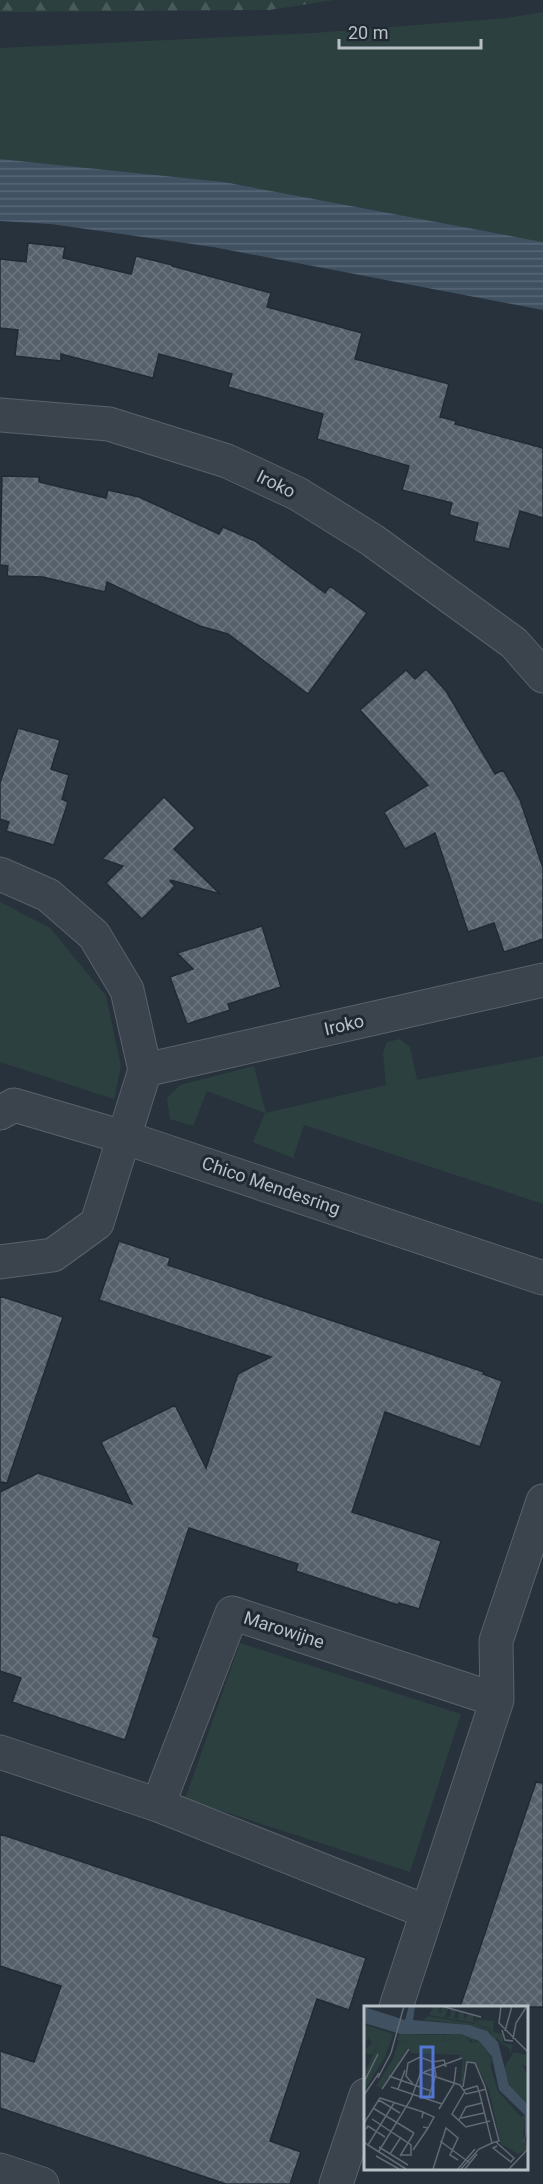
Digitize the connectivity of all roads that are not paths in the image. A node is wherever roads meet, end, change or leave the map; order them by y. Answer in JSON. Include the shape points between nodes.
{"nodes":[{"id":1,"x":0,"y":415,"type":"edge"},
{"id":2,"x":528,"y":640,"type":"edge"},
{"id":3,"x":543,"y":676,"type":"edge"},
{"id":4,"x":0,"y":874,"type":"edge"},
{"id":5,"x":543,"y":980,"type":"edge"},
{"id":6,"x":145,"y":1070,"type":"junction"},
{"id":7,"x":0,"y":1113,"type":"edge"},
{"id":8,"x":123,"y":1137,"type":"junction"},
{"id":9,"x":0,"y":1262,"type":"edge"},
{"id":10,"x":543,"y":1278,"type":"edge"},
{"id":11,"x":543,"y":1501,"type":"edge"},
{"id":12,"x":533,"y":1562,"type":"edge"},
{"id":13,"x":497,"y":1700,"type":"junction"},
{"id":14,"x":0,"y":1752,"type":"edge"},
{"id":15,"x":158,"y":1805,"type":"junction"},
{"id":16,"x":428,"y":1912,"type":"junction"},
{"id":17,"x":396,"y":2006,"type":"edge"},
{"id":18,"x":364,"y":2101,"type":"edge"},
{"id":19,"x":0,"y":2170,"type":"edge"},
{"id":20,"x":42,"y":2184,"type":"edge"},
{"id":21,"x":336,"y":2184,"type":"edge"}],
"edges":[{"from":1,"to":2,"type":"street","name":"Iroko","via":[[110,424],[227,460],[298,494]]},
{"from":2,"to":3,"type":"street","name":"Iroko"},
{"from":4,"to":6,"type":"street","via":[[48,895],[94,934],[127,990]]},
{"from":5,"to":6,"type":"street","name":"Iroko"},
{"from":6,"to":8,"type":"street"},
{"from":7,"to":8,"type":"street","name":"Chico Mendesring","via":[[14,1105]]},
{"from":8,"to":9,"type":"street","via":[[97,1223],[53,1255]]},
{"from":8,"to":10,"type":"street","name":"Chico Mendesring"},
{"from":11,"to":12,"type":"street"},
{"from":12,"to":13,"type":"street","via":[[496,1641]]},
{"from":13,"to":15,"type":"street","name":"Marowijne","via":[[232,1613]]},
{"from":13,"to":16,"type":"street"},
{"from":14,"to":15,"type":"street"},
{"from":15,"to":16,"type":"street"},
{"from":16,"to":17,"type":"street"},
{"from":18,"to":21,"type":"street"},
{"from":19,"to":20,"type":"street"}]}
